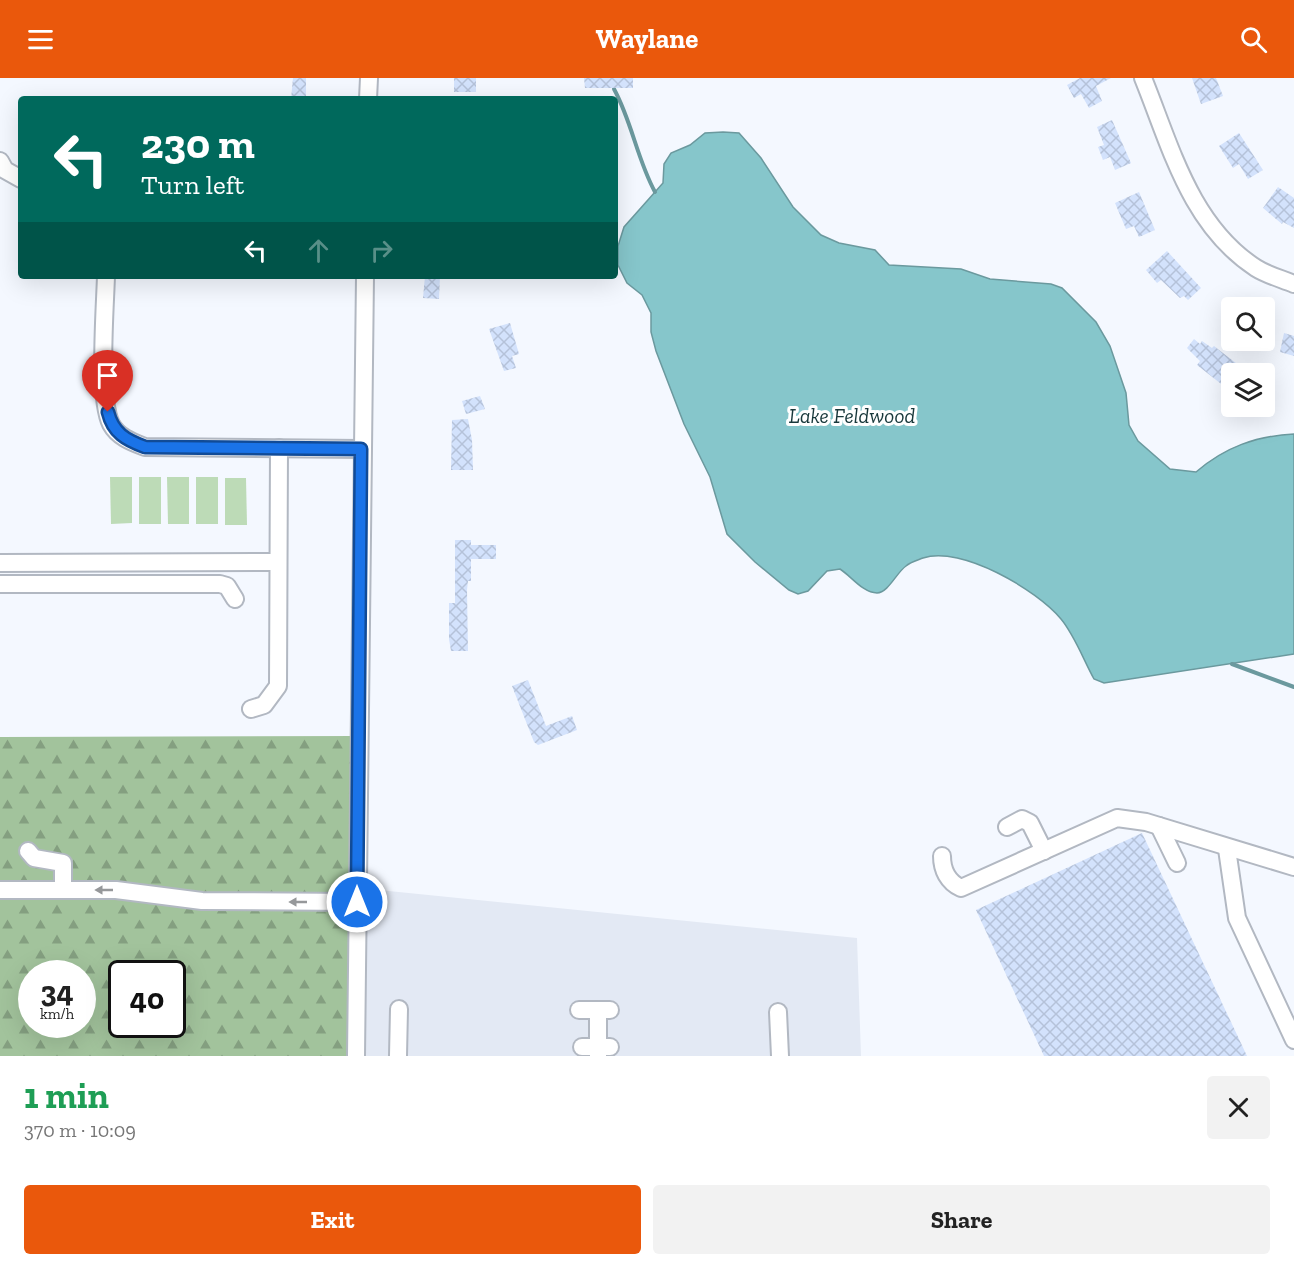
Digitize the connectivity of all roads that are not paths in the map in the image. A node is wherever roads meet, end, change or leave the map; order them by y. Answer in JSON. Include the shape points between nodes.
{"nodes":[{"id":1,"x":369,"y":78,"type":"edge"},
{"id":2,"x":1143,"y":78,"type":"edge"},
{"id":3,"x":368,"y":96,"type":"edge"},
{"id":4,"x":0,"y":161,"type":"edge"},
{"id":5,"x":18,"y":176,"type":"edge"},
{"id":6,"x":106,"y":279,"type":"edge"},
{"id":7,"x":365,"y":279,"type":"edge"},
{"id":8,"x":1294,"y":284,"type":"edge"},
{"id":9,"x":279,"y":448,"type":"junction"},
{"id":10,"x":361,"y":449,"type":"junction"},
{"id":11,"x":278,"y":562,"type":"junction"},
{"id":12,"x":0,"y":563,"type":"edge"},
{"id":13,"x":0,"y":584,"type":"edge"},
{"id":14,"x":235,"y":599,"type":"dead end"},
{"id":15,"x":251,"y":709,"type":"dead end"},
{"id":16,"x":1159,"y":826,"type":"junction"},
{"id":17,"x":1007,"y":827,"type":"dead end"},
{"id":18,"x":1227,"y":849,"type":"junction"},
{"id":19,"x":28,"y":851,"type":"dead end"},
{"id":20,"x":1044,"y":851,"type":"junction"},
{"id":21,"x":942,"y":856,"type":"dead end"},
{"id":22,"x":1177,"y":863,"type":"dead end"},
{"id":23,"x":1294,"y":867,"type":"edge"},
{"id":24,"x":0,"y":890,"type":"edge"},
{"id":25,"x":63,"y":890,"type":"junction"},
{"id":26,"x":357,"y":902,"type":"junction"},
{"id":27,"x":399,"y":1009,"type":"dead end"},
{"id":28,"x":579,"y":1010,"type":"dead end"},
{"id":29,"x":778,"y":1011,"type":"dead end"},
{"id":30,"x":1294,"y":1040,"type":"edge"},
{"id":31,"x":597,"y":1050,"type":"edge"},
{"id":32,"x":356,"y":1056,"type":"edge"},
{"id":33,"x":398,"y":1056,"type":"edge"},
{"id":34,"x":780,"y":1056,"type":"edge"}],
"edges":[{"from":1,"to":3,"type":"street"},
{"from":2,"to":8,"type":"street","via":[[1197,209],[1232,249],[1257,269]]},
{"from":4,"to":5,"type":"street","via":[[5,170]]},
{"from":6,"to":9,"type":"street","via":[[104,399],[111,425],[125,439],[145,447]]},
{"from":7,"to":10,"type":"street"},
{"from":9,"to":10,"type":"street"},
{"from":9,"to":11,"type":"street"},
{"from":10,"to":26,"type":"street"},
{"from":11,"to":12,"type":"street"},
{"from":11,"to":15,"type":"street","via":[[278,687],[264,705]]},
{"from":13,"to":14,"type":"street","via":[[220,584],[227,586]]},
{"from":16,"to":18,"type":"street"},
{"from":16,"to":20,"type":"street","via":[[1117,818]]},
{"from":16,"to":22,"type":"street"},
{"from":17,"to":20,"type":"street","via":[[1023,819],[1030,823]]},
{"from":18,"to":23,"type":"street"},
{"from":18,"to":30,"type":"street","via":[[1237,918]]},
{"from":19,"to":25,"type":"street","via":[[34,858],[63,863]]},
{"from":20,"to":21,"type":"street","via":[[961,888],[951,883]]},
{"from":24,"to":25,"type":"street"},
{"from":26,"to":25,"type":"street","one_way":true,"via":[[202,902],[116,890]]},
{"from":26,"to":32,"type":"street"},
{"from":27,"to":33,"type":"street"},
{"from":28,"to":31,"type":"street","via":[[604,1010]]},
{"from":29,"to":34,"type":"street"}]}
